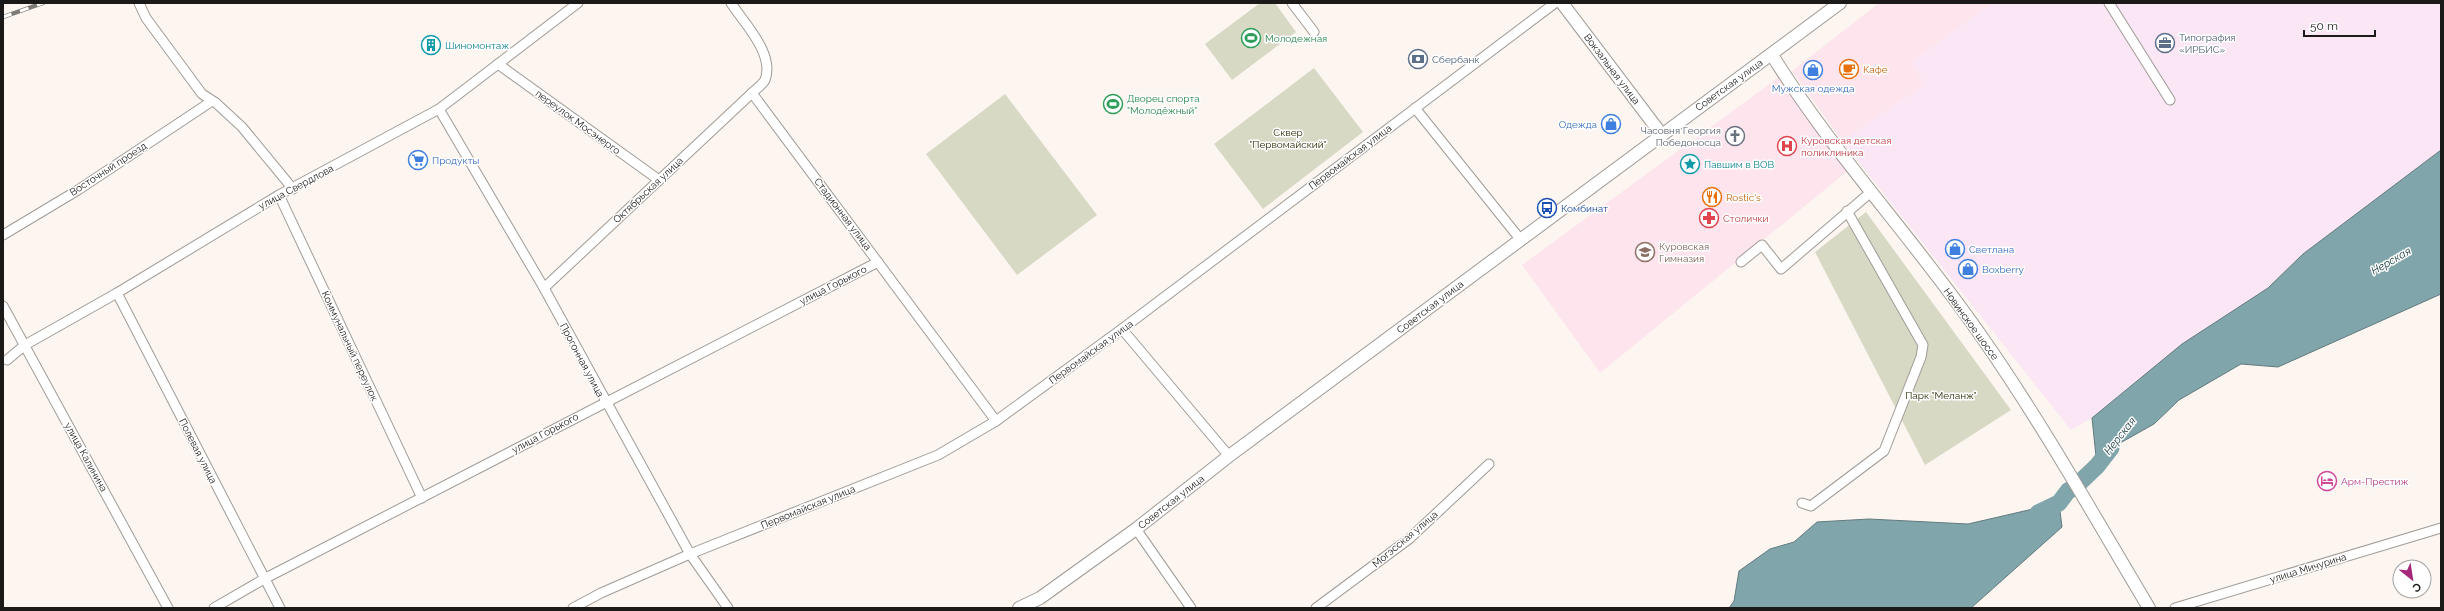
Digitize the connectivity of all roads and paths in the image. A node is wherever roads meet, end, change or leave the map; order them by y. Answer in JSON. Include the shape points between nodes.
{"nodes":[{"id":1,"x":139,"y":3,"type":"edge"},
{"id":2,"x":578,"y":3,"type":"edge"},
{"id":3,"x":731,"y":3,"type":"edge"},
{"id":4,"x":1292,"y":3,"type":"edge"},
{"id":5,"x":1555,"y":3,"type":"edge"},
{"id":6,"x":1562,"y":3,"type":"edge"},
{"id":7,"x":1840,"y":3,"type":"edge"},
{"id":8,"x":2109,"y":3,"type":"edge"},
{"id":9,"x":1314,"y":32,"type":"dead end"},
{"id":10,"x":1772,"y":55,"type":"junction"},
{"id":11,"x":498,"y":64,"type":"junction"},
{"id":12,"x":752,"y":93,"type":"junction"},
{"id":13,"x":2170,"y":100,"type":"dead end"},
{"id":14,"x":212,"y":101,"type":"junction"},
{"id":15,"x":1415,"y":108,"type":"junction"},
{"id":16,"x":439,"y":109,"type":"junction"},
{"id":17,"x":1662,"y":134,"type":"junction"},
{"id":18,"x":659,"y":180,"type":"junction"},
{"id":19,"x":293,"y":189,"type":"junction"},
{"id":20,"x":1871,"y":192,"type":"junction"},
{"id":21,"x":279,"y":195,"type":"junction"},
{"id":22,"x":1847,"y":211,"type":"junction"},
{"id":23,"x":3,"y":235,"type":"edge"},
{"id":24,"x":1520,"y":240,"type":"junction"},
{"id":25,"x":878,"y":262,"type":"junction"},
{"id":26,"x":1741,"y":262,"type":"dead end"},
{"id":27,"x":544,"y":288,"type":"junction"},
{"id":28,"x":117,"y":293,"type":"junction"},
{"id":29,"x":3,"y":306,"type":"edge"},
{"id":30,"x":1122,"y":329,"type":"junction"},
{"id":31,"x":25,"y":345,"type":"junction"},
{"id":32,"x":7,"y":360,"type":"dead end"},
{"id":33,"x":605,"y":402,"type":"junction"},
{"id":34,"x":996,"y":421,"type":"junction"},
{"id":35,"x":1229,"y":456,"type":"junction"},
{"id":36,"x":1489,"y":464,"type":"dead end"},
{"id":37,"x":422,"y":498,"type":"junction"},
{"id":38,"x":1802,"y":503,"type":"dead end"},
{"id":39,"x":2441,"y":528,"type":"edge"},
{"id":40,"x":1136,"y":529,"type":"junction"},
{"id":41,"x":690,"y":554,"type":"junction"},
{"id":42,"x":264,"y":579,"type":"junction"},
{"id":43,"x":168,"y":608,"type":"edge"},
{"id":44,"x":214,"y":608,"type":"edge"},
{"id":45,"x":280,"y":608,"type":"edge"},
{"id":46,"x":573,"y":608,"type":"edge"},
{"id":47,"x":728,"y":608,"type":"edge"},
{"id":48,"x":1019,"y":608,"type":"edge"},
{"id":49,"x":1191,"y":608,"type":"edge"},
{"id":50,"x":1316,"y":608,"type":"edge"},
{"id":51,"x":2149,"y":608,"type":"edge"},
{"id":52,"x":2175,"y":608,"type":"edge"}],
"edges":[{"from":1,"to":14,"type":"street","via":[[146,18],[202,94]]},
{"from":2,"to":11,"type":"street","name":"улица Свердлова"},
{"from":3,"to":12,"type":"street","via":[[763,52],[767,63],[765,80]]},
{"from":4,"to":9,"type":"street"},
{"from":5,"to":15,"type":"street","name":"Первомайская улица"},
{"from":6,"to":17,"type":"street","name":"Вокзальная улица"},
{"from":7,"to":10,"type":"street","name":"Советская улица"},
{"from":8,"to":13,"type":"street"},
{"from":10,"to":17,"type":"street","name":"Советская улица"},
{"from":10,"to":20,"type":"street","name":"Новинское шоссе"},
{"from":11,"to":16,"type":"street","name":"улица Свердлова"},
{"from":11,"to":18,"type":"street","name":"переулок Мосэнерго"},
{"from":12,"to":18,"type":"street","name":"Октябрьская улица"},
{"from":12,"to":25,"type":"street","name":"Стадионная улица"},
{"from":14,"to":19,"type":"street","via":[[242,127]]},
{"from":14,"to":23,"type":"street","name":"Восточный проезд","via":[[78,190]]},
{"from":15,"to":24,"type":"street"},
{"from":15,"to":30,"type":"street","name":"Первомайская улица"},
{"from":16,"to":19,"type":"street","name":"улица Свердлова"},
{"from":16,"to":27,"type":"street","name":"Прогонная улица"},
{"from":17,"to":24,"type":"street","name":"Советская улица"},
{"from":18,"to":27,"type":"street","name":"Октябрьская улица"},
{"from":19,"to":21,"type":"street","name":"улица Свердлова"},
{"from":20,"to":22,"type":"street"},
{"from":20,"to":51,"type":"street","name":"Новинское шоссе","via":[[1978,331]]},
{"from":21,"to":28,"type":"street","name":"улица Свердлова"},
{"from":21,"to":37,"type":"street","name":"Коммунальный переулок"},
{"from":22,"to":26,"type":"street","via":[[1781,269],[1762,245]]},
{"from":22,"to":38,"type":"street","via":[[1923,345],[1921,357],[1884,451],[1811,506]]},
{"from":24,"to":35,"type":"street","name":"Советская улица"},
{"from":25,"to":33,"type":"street","name":"улица Горького"},
{"from":25,"to":34,"type":"street","name":"Стадионная улица"},
{"from":27,"to":33,"type":"street","name":"Прогонная улица"},
{"from":28,"to":31,"type":"street","name":"улица Свердлова"},
{"from":28,"to":42,"type":"street","name":"Полевая улица"},
{"from":29,"to":31,"type":"street","name":"улица Калинина"},
{"from":30,"to":34,"type":"street","name":"Первомайская улица"},
{"from":30,"to":35,"type":"street"},
{"from":31,"to":32,"type":"street","name":"улица Свердлова"},
{"from":31,"to":43,"type":"street","name":"улица Калинина"},
{"from":33,"to":37,"type":"street","name":"улица Горького"},
{"from":33,"to":41,"type":"street","name":"Прогонная улица"},
{"from":34,"to":41,"type":"street","name":"Первомайская улица","via":[[938,455]]},
{"from":35,"to":40,"type":"street","name":"Советская улица"},
{"from":36,"to":50,"type":"street","name":"Могэсская улица","via":[[1409,539]]},
{"from":37,"to":42,"type":"street","name":"улица Горького"},
{"from":39,"to":52,"type":"street","name":"улица Мичурина"},
{"from":40,"to":48,"type":"street","name":"Советская улица","via":[[1040,598]]},
{"from":40,"to":49,"type":"street"},
{"from":41,"to":46,"type":"street","name":"Первомайская улица"},
{"from":41,"to":47,"type":"street","name":"Прогонная улица"},
{"from":42,"to":44,"type":"street","name":"улица Горького"},
{"from":42,"to":45,"type":"street","name":"Полевая улица"}]}
